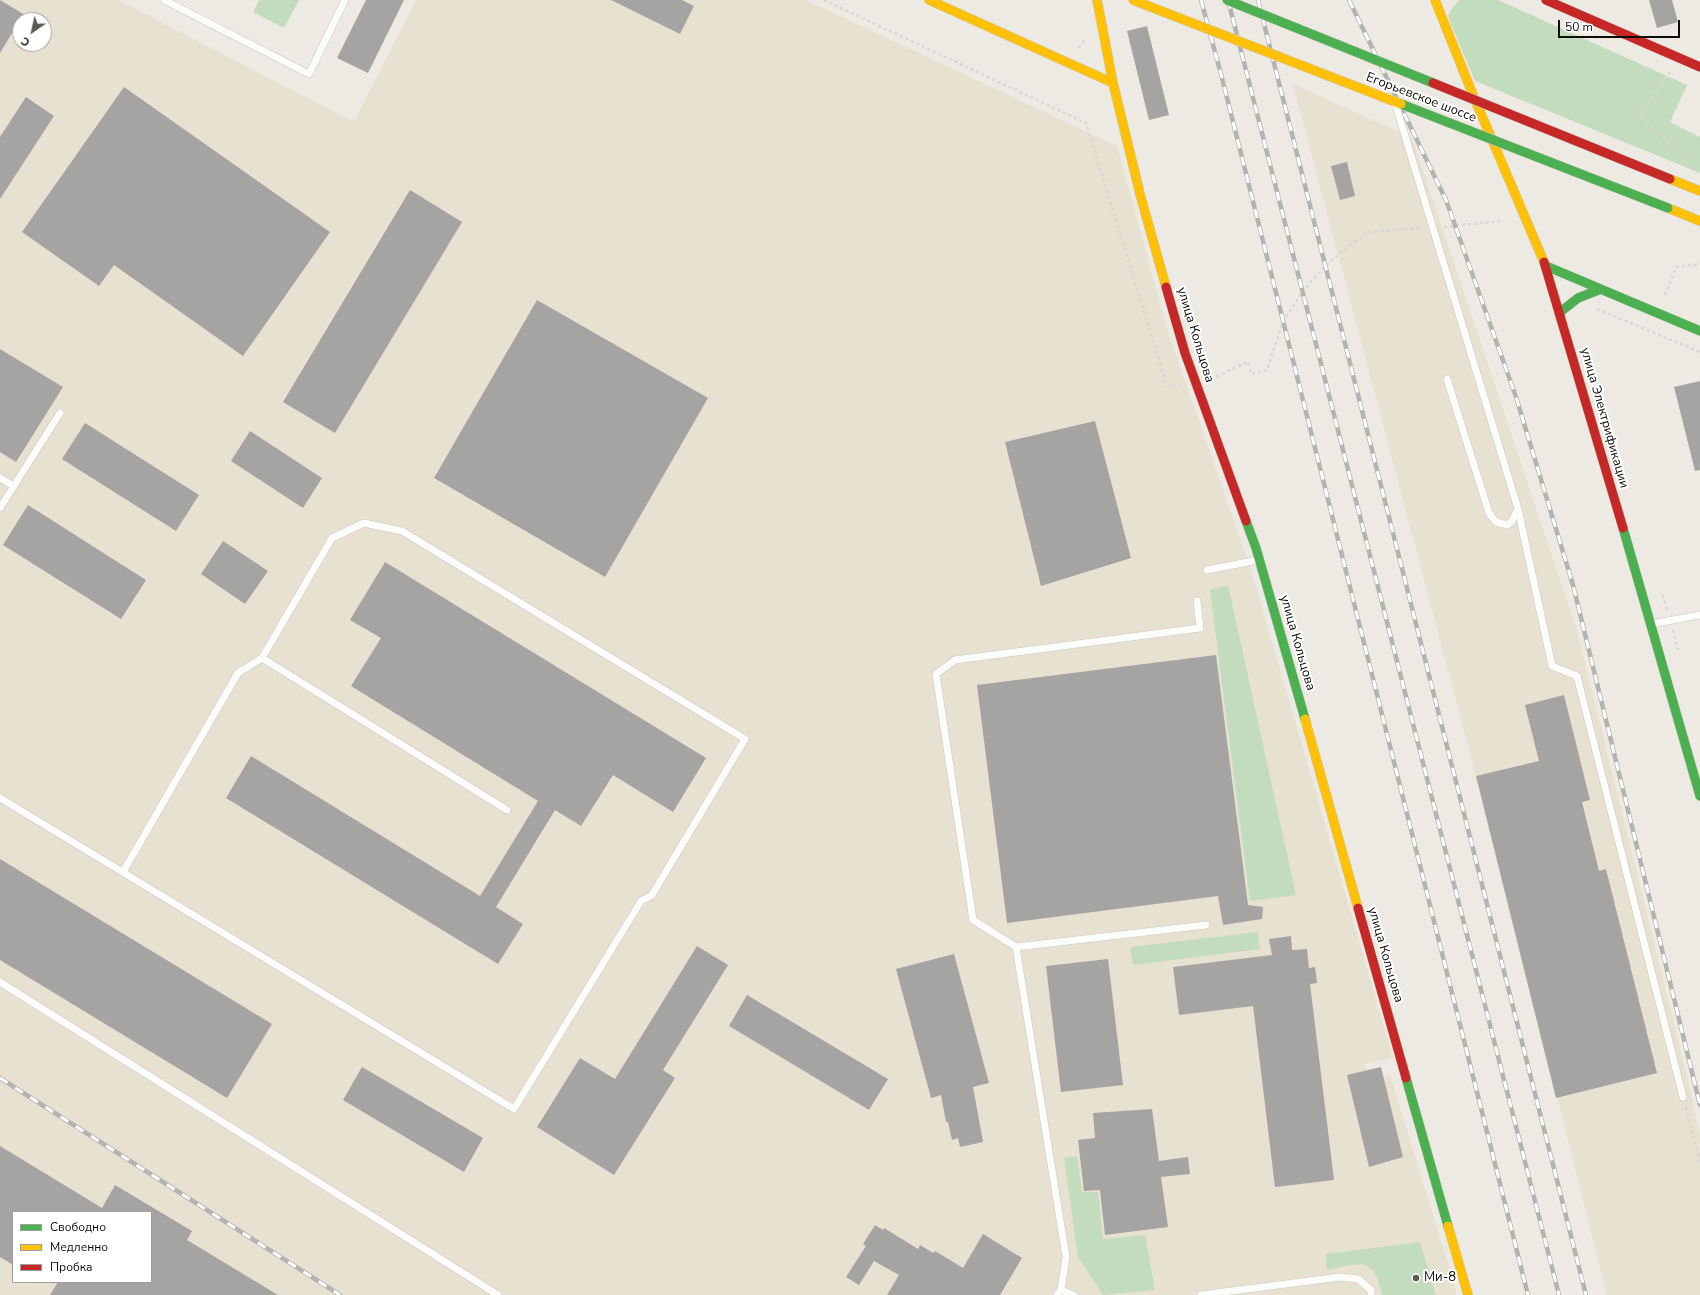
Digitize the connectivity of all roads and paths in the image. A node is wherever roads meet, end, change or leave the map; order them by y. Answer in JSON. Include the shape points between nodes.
{"nodes":[{"id":1,"x":164,"y":0,"type":"edge"},
{"id":2,"x":345,"y":0,"type":"edge"},
{"id":3,"x":929,"y":0,"type":"edge"},
{"id":4,"x":1097,"y":0,"type":"edge"},
{"id":5,"x":1133,"y":0,"type":"edge"},
{"id":6,"x":1227,"y":0,"type":"edge"},
{"id":7,"x":1435,"y":0,"type":"edge"},
{"id":8,"x":1546,"y":0,"type":"edge"},
{"id":9,"x":1700,"y":67,"type":"edge"},
{"id":10,"x":1669,"y":73,"type":"dead end"},
{"id":11,"x":1113,"y":83,"type":"junction"},
{"id":12,"x":1395,"y":102,"type":"junction"},
{"id":13,"x":1688,"y":164,"type":"dead end"},
{"id":14,"x":1700,"y":191,"type":"edge"},
{"id":15,"x":1700,"y":221,"type":"edge"},
{"id":16,"x":1700,"y":264,"type":"edge"},
{"id":17,"x":1546,"y":266,"type":"junction"},
{"id":18,"x":1601,"y":290,"type":"junction"},
{"id":19,"x":1665,"y":294,"type":"dead end"},
{"id":20,"x":1593,"y":307,"type":"dead end"},
{"id":21,"x":1559,"y":313,"type":"junction"},
{"id":22,"x":1700,"y":330,"type":"edge"},
{"id":23,"x":1700,"y":352,"type":"edge"},
{"id":24,"x":1447,"y":379,"type":"dead end"},
{"id":25,"x":60,"y":413,"type":"dead end"},
{"id":26,"x":0,"y":478,"type":"edge"},
{"id":27,"x":14,"y":486,"type":"junction"},
{"id":28,"x":0,"y":508,"type":"edge"},
{"id":29,"x":1518,"y":509,"type":"junction"},
{"id":30,"x":1260,"y":559,"type":"junction"},
{"id":31,"x":1207,"y":570,"type":"dead end"},
{"id":32,"x":1661,"y":591,"type":"dead end"},
{"id":33,"x":1196,"y":602,"type":"dead end"},
{"id":34,"x":1700,"y":615,"type":"edge"},
{"id":35,"x":1671,"y":621,"type":"junction"},
{"id":36,"x":1651,"y":624,"type":"junction"},
{"id":37,"x":1678,"y":650,"type":"dead end"},
{"id":38,"x":262,"y":658,"type":"junction"},
{"id":39,"x":1700,"y":796,"type":"edge"},
{"id":40,"x":0,"y":798,"type":"edge"},
{"id":41,"x":507,"y":810,"type":"dead end"},
{"id":42,"x":123,"y":872,"type":"junction"},
{"id":43,"x":1206,"y":925,"type":"dead end"},
{"id":44,"x":1016,"y":947,"type":"junction"},
{"id":45,"x":0,"y":982,"type":"edge"},
{"id":46,"x":1683,"y":1097,"type":"joint"},
{"id":47,"x":1700,"y":1162,"type":"edge"},
{"id":48,"x":1059,"y":1292,"type":"edge"},
{"id":49,"x":498,"y":1295,"type":"edge"},
{"id":50,"x":1074,"y":1295,"type":"edge"},
{"id":51,"x":1201,"y":1295,"type":"edge"},
{"id":52,"x":1372,"y":1295,"type":"edge"},
{"id":53,"x":1468,"y":1295,"type":"edge"}],
"edges":[{"from":1,"to":2,"type":"lane","via":[[309,74]]},
{"from":3,"to":11,"type":"main road"},
{"from":4,"to":11,"type":"main road","name":"улица Кольцова"},
{"from":5,"to":12,"type":"main road","name":"Егорьевское шоссе","bridge":true},
{"from":6,"to":14,"type":"main road","name":"Егорьевское шоссе","bridge":true},
{"from":7,"to":17,"type":"main road","name":"улица Электрификации","via":[[1456,56]]},
{"from":8,"to":9,"type":"main road"},
{"from":10,"to":13,"type":"path","via":[[1640,114]]},
{"from":11,"to":30,"type":"main road","name":"улица Кольцова","via":[[1140,194],[1185,353]]},
{"from":12,"to":15,"type":"main road","name":"Егорьевское шоссе","bridge":true},
{"from":12,"to":29,"type":"lane","bridge":true},
{"from":16,"to":19,"type":"path","via":[[1676,267]]},
{"from":17,"to":18,"type":"main road"},
{"from":17,"to":21,"type":"main road","name":"улица Электрификации"},
{"from":18,"to":21,"type":"main road","via":[[1576,298]]},
{"from":18,"to":22,"type":"main road"},
{"from":20,"to":23,"type":"path"},
{"from":21,"to":36,"type":"main road","name":"улица Электрификации"},
{"from":24,"to":29,"type":"lane","via":[[1489,513],[1496,522],[1507,525]]},
{"from":25,"to":27,"type":"lane"},
{"from":26,"to":27,"type":"lane"},
{"from":27,"to":28,"type":"lane"},
{"from":29,"to":46,"type":"lane","via":[[1552,666],[1577,676]]},
{"from":30,"to":31,"type":"lane"},
{"from":30,"to":53,"type":"main road","name":"улица Кольцова"},
{"from":32,"to":35,"type":"path"},
{"from":33,"to":44,"type":"lane","via":[[1200,628],[955,660],[936,674],[973,920]]},
{"from":34,"to":35,"type":"lane"},
{"from":35,"to":36,"type":"lane"},
{"from":35,"to":37,"type":"path"},
{"from":36,"to":39,"type":"main road","name":"улица Электрификации"},
{"from":38,"to":41,"type":"lane"},
{"from":38,"to":42,"type":"lane","via":[[238,673]]},
{"from":38,"to":42,"type":"lane","via":[[332,538],[364,523],[402,531],[745,739],[652,895],[641,901],[514,1109]]},
{"from":40,"to":42,"type":"lane"},
{"from":43,"to":44,"type":"lane"},
{"from":44,"to":48,"type":"lane","via":[[1066,1257]]},
{"from":45,"to":49,"type":"lane"},
{"from":46,"to":47,"type":"path"},
{"from":48,"to":50,"type":"lane"},
{"from":51,"to":52,"type":"lane","via":[[1340,1277],[1358,1279],[1371,1290]]}]}
